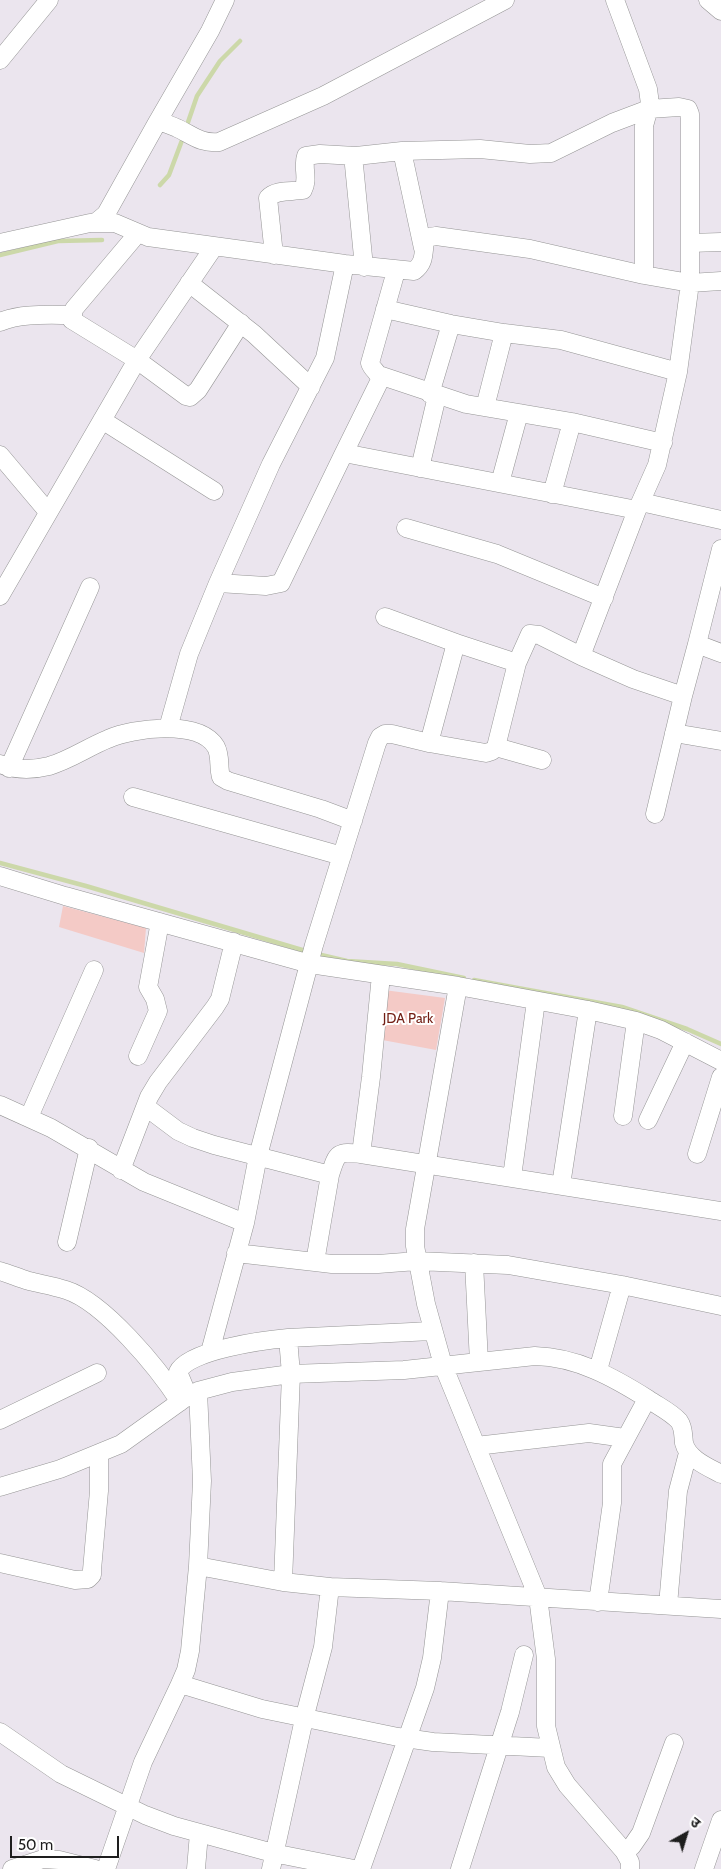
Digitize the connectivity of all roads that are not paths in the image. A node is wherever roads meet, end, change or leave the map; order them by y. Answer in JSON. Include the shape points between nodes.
{"nodes":[{"id":1,"x":49,"y":0,"type":"edge"},
{"id":2,"x":225,"y":0,"type":"edge"},
{"id":3,"x":505,"y":0,"type":"edge"},
{"id":4,"x":615,"y":0,"type":"edge"},
{"id":5,"x":708,"y":0,"type":"edge"},
{"id":6,"x":721,"y":11,"type":"edge"},
{"id":7,"x":0,"y":60,"type":"edge"},
{"id":8,"x":649,"y":110,"type":"junction"},
{"id":9,"x":158,"y":121,"type":"junction"},
{"id":10,"x":402,"y":151,"type":"junction"},
{"id":11,"x":356,"y":156,"type":"junction"},
{"id":12,"x":95,"y":223,"type":"junction"},
{"id":13,"x":134,"y":232,"type":"junction"},
{"id":14,"x":721,"y":242,"type":"edge"},
{"id":15,"x":0,"y":243,"type":"edge"},
{"id":16,"x":690,"y":243,"type":"junction"},
{"id":17,"x":214,"y":247,"type":"junction"},
{"id":18,"x":424,"y":248,"type":"junction"},
{"id":19,"x":274,"y":255,"type":"junction"},
{"id":20,"x":344,"y":264,"type":"junction"},
{"id":21,"x":364,"y":267,"type":"junction"},
{"id":22,"x":396,"y":271,"type":"junction"},
{"id":23,"x":644,"y":275,"type":"junction"},
{"id":24,"x":721,"y":281,"type":"edge"},
{"id":25,"x":189,"y":283,"type":"junction"},
{"id":26,"x":690,"y":283,"type":"junction"},
{"id":27,"x":385,"y":309,"type":"junction"},
{"id":28,"x":72,"y":315,"type":"junction"},
{"id":29,"x":0,"y":322,"type":"edge"},
{"id":30,"x":241,"y":323,"type":"junction"},
{"id":31,"x":451,"y":324,"type":"junction"},
{"id":32,"x":504,"y":333,"type":"junction"},
{"id":33,"x":137,"y":360,"type":"junction"},
{"id":34,"x":678,"y":372,"type":"junction"},
{"id":35,"x":379,"y":375,"type":"junction"},
{"id":36,"x":311,"y":387,"type":"junction"},
{"id":37,"x":434,"y":395,"type":"junction"},
{"id":38,"x":485,"y":407,"type":"junction"},
{"id":39,"x":519,"y":413,"type":"junction"},
{"id":40,"x":102,"y":420,"type":"junction"},
{"id":41,"x":572,"y":422,"type":"junction"},
{"id":42,"x":663,"y":443,"type":"junction"},
{"id":43,"x":344,"y":453,"type":"junction"},
{"id":44,"x":0,"y":455,"type":"edge"},
{"id":45,"x":420,"y":468,"type":"junction"},
{"id":46,"x":500,"y":484,"type":"junction"},
{"id":47,"x":214,"y":491,"type":"dead end"},
{"id":48,"x":552,"y":494,"type":"junction"},
{"id":49,"x":639,"y":506,"type":"junction"},
{"id":50,"x":48,"y":512,"type":"junction"},
{"id":51,"x":721,"y":520,"type":"edge"},
{"id":52,"x":406,"y":528,"type":"dead end"},
{"id":53,"x":721,"y":549,"type":"edge"},
{"id":54,"x":717,"y":583,"type":"edge"},
{"id":55,"x":218,"y":584,"type":"junction"},
{"id":56,"x":90,"y":587,"type":"dead end"},
{"id":57,"x":0,"y":596,"type":"edge"},
{"id":58,"x":604,"y":598,"type":"junction"},
{"id":59,"x":385,"y":617,"type":"dead end"},
{"id":60,"x":456,"y":643,"type":"junction"},
{"id":61,"x":697,"y":644,"type":"junction"},
{"id":62,"x":721,"y":653,"type":"edge"},
{"id":63,"x":581,"y":656,"type":"junction"},
{"id":64,"x":517,"y":663,"type":"junction"},
{"id":65,"x":683,"y":696,"type":"junction"},
{"id":66,"x":168,"y":728,"type":"junction"},
{"id":67,"x":674,"y":733,"type":"junction"},
{"id":68,"x":721,"y":741,"type":"edge"},
{"id":69,"x":429,"y":743,"type":"junction"},
{"id":70,"x":496,"y":746,"type":"junction"},
{"id":71,"x":542,"y":760,"type":"dead end"},
{"id":72,"x":4,"y":766,"type":"edge"},
{"id":73,"x":133,"y":797,"type":"dead end"},
{"id":74,"x":655,"y":814,"type":"dead end"},
{"id":75,"x":353,"y":821,"type":"junction"},
{"id":76,"x":342,"y":856,"type":"junction"},
{"id":77,"x":0,"y":876,"type":"edge"},
{"id":78,"x":160,"y":922,"type":"junction"},
{"id":79,"x":234,"y":942,"type":"junction"},
{"id":80,"x":312,"y":956,"type":"junction"},
{"id":81,"x":94,"y":970,"type":"dead end"},
{"id":82,"x":381,"y":975,"type":"junction"},
{"id":83,"x":458,"y":986,"type":"junction"},
{"id":84,"x":536,"y":1001,"type":"junction"},
{"id":85,"x":588,"y":1010,"type":"junction"},
{"id":86,"x":636,"y":1021,"type":"junction"},
{"id":87,"x":685,"y":1042,"type":"junction"},
{"id":88,"x":138,"y":1056,"type":"dead end"},
{"id":89,"x":721,"y":1061,"type":"edge"},
{"id":90,"x":721,"y":1077,"type":"edge"},
{"id":91,"x":0,"y":1105,"type":"edge"},
{"id":92,"x":146,"y":1107,"type":"junction"},
{"id":93,"x":623,"y":1116,"type":"dead end"},
{"id":94,"x":29,"y":1117,"type":"junction"},
{"id":95,"x":648,"y":1120,"type":"dead end"},
{"id":96,"x":88,"y":1148,"type":"junction"},
{"id":97,"x":361,"y":1154,"type":"junction"},
{"id":98,"x":697,"y":1154,"type":"dead end"},
{"id":99,"x":258,"y":1156,"type":"junction"},
{"id":100,"x":427,"y":1164,"type":"junction"},
{"id":101,"x":121,"y":1170,"type":"junction"},
{"id":102,"x":330,"y":1175,"type":"junction"},
{"id":103,"x":512,"y":1177,"type":"junction"},
{"id":104,"x":561,"y":1185,"type":"junction"},
{"id":105,"x":721,"y":1211,"type":"edge"},
{"id":106,"x":245,"y":1223,"type":"junction"},
{"id":107,"x":67,"y":1242,"type":"dead end"},
{"id":108,"x":236,"y":1253,"type":"junction"},
{"id":109,"x":417,"y":1261,"type":"junction"},
{"id":110,"x":315,"y":1262,"type":"junction"},
{"id":111,"x":474,"y":1263,"type":"junction"},
{"id":112,"x":0,"y":1271,"type":"edge"},
{"id":113,"x":622,"y":1285,"type":"junction"},
{"id":114,"x":721,"y":1306,"type":"edge"},
{"id":115,"x":432,"y":1331,"type":"junction"},
{"id":116,"x":288,"y":1338,"type":"junction"},
{"id":117,"x":210,"y":1352,"type":"junction"},
{"id":118,"x":479,"y":1362,"type":"junction"},
{"id":119,"x":443,"y":1365,"type":"junction"},
{"id":120,"x":598,"y":1370,"type":"junction"},
{"id":121,"x":98,"y":1373,"type":"dead end"},
{"id":122,"x":291,"y":1374,"type":"junction"},
{"id":123,"x":189,"y":1396,"type":"junction"},
{"id":124,"x":647,"y":1398,"type":"junction"},
{"id":125,"x":0,"y":1420,"type":"edge"},
{"id":126,"x":625,"y":1438,"type":"junction"},
{"id":127,"x":476,"y":1446,"type":"junction"},
{"id":128,"x":688,"y":1453,"type":"junction"},
{"id":129,"x":98,"y":1454,"type":"junction"},
{"id":130,"x":720,"y":1468,"type":"edge"},
{"id":131,"x":0,"y":1487,"type":"edge"},
{"id":132,"x":0,"y":1563,"type":"edge"},
{"id":133,"x":198,"y":1566,"type":"junction"},
{"id":134,"x":283,"y":1582,"type":"junction"},
{"id":135,"x":330,"y":1587,"type":"junction"},
{"id":136,"x":440,"y":1591,"type":"junction"},
{"id":137,"x":538,"y":1598,"type":"junction"},
{"id":138,"x":598,"y":1602,"type":"junction"},
{"id":139,"x":668,"y":1605,"type":"junction"},
{"id":140,"x":721,"y":1609,"type":"edge"},
{"id":141,"x":524,"y":1656,"type":"dead end"},
{"id":142,"x":180,"y":1684,"type":"junction"},
{"id":143,"x":304,"y":1719,"type":"junction"},
{"id":144,"x":0,"y":1732,"type":"edge"},
{"id":145,"x":407,"y":1738,"type":"junction"},
{"id":146,"x":674,"y":1743,"type":"dead end"},
{"id":147,"x":499,"y":1744,"type":"junction"},
{"id":148,"x":550,"y":1748,"type":"junction"},
{"id":149,"x":128,"y":1807,"type":"junction"},
{"id":150,"x":721,"y":1820,"type":"edge"},
{"id":151,"x":199,"y":1833,"type":"junction"},
{"id":152,"x":624,"y":1851,"type":"junction"},
{"id":153,"x":272,"y":1861,"type":"edge"},
{"id":154,"x":12,"y":1869,"type":"edge"},
{"id":155,"x":95,"y":1869,"type":"edge"},
{"id":156,"x":106,"y":1869,"type":"edge"},
{"id":157,"x":196,"y":1869,"type":"edge"},
{"id":158,"x":354,"y":1869,"type":"edge"},
{"id":159,"x":361,"y":1869,"type":"edge"},
{"id":160,"x":460,"y":1869,"type":"edge"},
{"id":161,"x":630,"y":1869,"type":"edge"},
{"id":162,"x":704,"y":1869,"type":"edge"}],
"edges":[{"from":1,"to":7,"type":"street"},
{"from":2,"to":9,"type":"street"},
{"from":3,"to":9,"type":"street","via":[[323,96],[227,139],[210,143]]},
{"from":4,"to":8,"type":"street","via":[[648,89]]},
{"from":5,"to":6,"type":"street"},
{"from":8,"to":10,"type":"street","via":[[612,123],[551,153],[480,149]]},
{"from":8,"to":16,"type":"street","via":[[679,107],[688,109],[690,114]]},
{"from":8,"to":23,"type":"street","via":[[644,126]]},
{"from":9,"to":12,"type":"street","via":[[111,207]]},
{"from":10,"to":11,"type":"street"},
{"from":10,"to":18,"type":"street"},
{"from":11,"to":19,"type":"street","via":[[306,156],[306,181],[302,190],[276,193],[268,198]]},
{"from":11,"to":21,"type":"street","via":[[354,165]]},
{"from":12,"to":13,"type":"street","via":[[115,223]]},
{"from":12,"to":15,"type":"street"},
{"from":13,"to":17,"type":"street"},
{"from":13,"to":28,"type":"street"},
{"from":14,"to":16,"type":"street"},
{"from":16,"to":26,"type":"street"},
{"from":17,"to":19,"type":"street"},
{"from":17,"to":25,"type":"street"},
{"from":18,"to":22,"type":"street","via":[[420,267],[414,271]]},
{"from":18,"to":23,"type":"street","via":[[430,237],[455,239],[548,253]]},
{"from":19,"to":20,"type":"street"},
{"from":20,"to":21,"type":"street"},
{"from":20,"to":36,"type":"street","via":[[328,349]]},
{"from":21,"to":22,"type":"street"},
{"from":22,"to":27,"type":"street"},
{"from":23,"to":26,"type":"street"},
{"from":24,"to":26,"type":"street"},
{"from":25,"to":30,"type":"street"},
{"from":25,"to":33,"type":"street"},
{"from":26,"to":34,"type":"street"},
{"from":27,"to":31,"type":"street"},
{"from":27,"to":35,"type":"street","via":[[370,363]]},
{"from":28,"to":29,"type":"street","via":[[35,315]]},
{"from":28,"to":33,"type":"street","via":[[72,320]]},
{"from":30,"to":33,"type":"street","via":[[190,398]]},
{"from":30,"to":36,"type":"street"},
{"from":31,"to":32,"type":"street"},
{"from":31,"to":37,"type":"street"},
{"from":32,"to":34,"type":"street","via":[[561,340]]},
{"from":32,"to":38,"type":"street"},
{"from":33,"to":40,"type":"street"},
{"from":34,"to":42,"type":"street"},
{"from":35,"to":37,"type":"street"},
{"from":35,"to":43,"type":"street","via":[[378,384]]},
{"from":36,"to":55,"type":"street","via":[[271,464]]},
{"from":37,"to":38,"type":"street"},
{"from":37,"to":45,"type":"street"},
{"from":38,"to":39,"type":"street"},
{"from":39,"to":41,"type":"street"},
{"from":39,"to":46,"type":"street"},
{"from":40,"to":47,"type":"street"},
{"from":40,"to":50,"type":"street"},
{"from":41,"to":42,"type":"street"},
{"from":41,"to":48,"type":"street"},
{"from":42,"to":49,"type":"street"},
{"from":43,"to":45,"type":"street"},
{"from":43,"to":55,"type":"street","via":[[281,583],[266,586]]},
{"from":44,"to":50,"type":"street"},
{"from":45,"to":46,"type":"street"},
{"from":46,"to":48,"type":"street"},
{"from":48,"to":49,"type":"street"},
{"from":49,"to":51,"type":"street"},
{"from":49,"to":58,"type":"street"},
{"from":50,"to":57,"type":"street"},
{"from":52,"to":58,"type":"street","via":[[497,554]]},
{"from":53,"to":54,"type":"street"},
{"from":54,"to":61,"type":"street"},
{"from":55,"to":66,"type":"street","via":[[189,654]]},
{"from":56,"to":72,"type":"street"},
{"from":58,"to":63,"type":"street"},
{"from":59,"to":60,"type":"street"},
{"from":60,"to":64,"type":"street"},
{"from":60,"to":69,"type":"street"},
{"from":61,"to":62,"type":"street"},
{"from":61,"to":65,"type":"street"},
{"from":63,"to":64,"type":"street","via":[[534,633],[527,638]]},
{"from":63,"to":65,"type":"street"},
{"from":64,"to":70,"type":"street"},
{"from":65,"to":67,"type":"street"},
{"from":66,"to":72,"type":"street","via":[[120,734],[48,766],[29,769]]},
{"from":66,"to":75,"type":"street","via":[[201,734],[209,739],[219,754],[220,777]]},
{"from":67,"to":68,"type":"street"},
{"from":67,"to":74,"type":"street"},
{"from":69,"to":70,"type":"street","via":[[486,754]]},
{"from":69,"to":75,"type":"street","via":[[392,734],[380,737]]},
{"from":70,"to":71,"type":"street"},
{"from":73,"to":76,"type":"street"},
{"from":75,"to":76,"type":"street"},
{"from":76,"to":80,"type":"street"},
{"from":77,"to":78,"type":"street"},
{"from":78,"to":79,"type":"street"},
{"from":78,"to":88,"type":"street","via":[[148,987],[158,1005],[158,1012]]},
{"from":79,"to":80,"type":"street"},
{"from":79,"to":92,"type":"street","via":[[216,1007],[158,1082]]},
{"from":80,"to":82,"type":"street"},
{"from":80,"to":99,"type":"street"},
{"from":81,"to":94,"type":"street"},
{"from":82,"to":83,"type":"street"},
{"from":82,"to":97,"type":"street"},
{"from":83,"to":84,"type":"street"},
{"from":83,"to":100,"type":"street"},
{"from":84,"to":85,"type":"street"},
{"from":84,"to":103,"type":"street"},
{"from":85,"to":86,"type":"street"},
{"from":85,"to":104,"type":"street"},
{"from":86,"to":87,"type":"street"},
{"from":86,"to":93,"type":"street"},
{"from":87,"to":89,"type":"street"},
{"from":87,"to":95,"type":"street"},
{"from":90,"to":98,"type":"street"},
{"from":91,"to":94,"type":"street"},
{"from":92,"to":99,"type":"street","via":[[193,1138]]},
{"from":92,"to":101,"type":"street"},
{"from":94,"to":96,"type":"street"},
{"from":96,"to":101,"type":"street"},
{"from":96,"to":107,"type":"street"},
{"from":97,"to":100,"type":"street"},
{"from":97,"to":102,"type":"street","via":[[342,1152],[336,1156]]},
{"from":99,"to":102,"type":"street"},
{"from":99,"to":106,"type":"street"},
{"from":100,"to":103,"type":"street"},
{"from":100,"to":109,"type":"street","via":[[415,1229]]},
{"from":101,"to":106,"type":"street"},
{"from":102,"to":110,"type":"street"},
{"from":103,"to":104,"type":"street"},
{"from":104,"to":105,"type":"street"},
{"from":106,"to":108,"type":"street"},
{"from":108,"to":110,"type":"street"},
{"from":108,"to":117,"type":"street"},
{"from":109,"to":110,"type":"street","via":[[378,1264]]},
{"from":109,"to":111,"type":"street"},
{"from":109,"to":115,"type":"street"},
{"from":111,"to":113,"type":"street","via":[[532,1268]]},
{"from":111,"to":118,"type":"street"},
{"from":112,"to":123,"type":"street","via":[[67,1290],[90,1303],[144,1354],[167,1382]]},
{"from":113,"to":114,"type":"street"},
{"from":113,"to":120,"type":"street"},
{"from":115,"to":116,"type":"street"},
{"from":115,"to":119,"type":"street"},
{"from":116,"to":117,"type":"street","via":[[252,1341]]},
{"from":116,"to":122,"type":"street"},
{"from":117,"to":123,"type":"street","via":[[178,1372]]},
{"from":118,"to":119,"type":"street"},
{"from":118,"to":120,"type":"street","via":[[554,1356]]},
{"from":119,"to":122,"type":"street","via":[[404,1370]]},
{"from":119,"to":127,"type":"street"},
{"from":120,"to":124,"type":"street"},
{"from":121,"to":125,"type":"street"},
{"from":122,"to":123,"type":"street","via":[[232,1382]]},
{"from":122,"to":134,"type":"street"},
{"from":123,"to":129,"type":"street","via":[[121,1444]]},
{"from":123,"to":133,"type":"street","via":[[202,1464]]},
{"from":124,"to":126,"type":"street"},
{"from":124,"to":128,"type":"street","via":[[680,1423]]},
{"from":126,"to":127,"type":"street","via":[[589,1433]]},
{"from":126,"to":138,"type":"street","via":[[612,1464],[612,1504]]},
{"from":127,"to":137,"type":"street"},
{"from":128,"to":130,"type":"street","via":[[698,1461]]},
{"from":128,"to":139,"type":"street","via":[[678,1491]]},
{"from":129,"to":131,"type":"street"},
{"from":129,"to":132,"type":"street","via":[[99,1492],[92,1575],[88,1579],[75,1580]]},
{"from":133,"to":134,"type":"street"},
{"from":133,"to":142,"type":"street","via":[[190,1651]]},
{"from":134,"to":135,"type":"street"},
{"from":135,"to":136,"type":"street"},
{"from":135,"to":143,"type":"street","via":[[323,1647]]},
{"from":136,"to":137,"type":"street"},
{"from":136,"to":145,"type":"street","via":[[430,1671]]},
{"from":137,"to":138,"type":"street"},
{"from":137,"to":148,"type":"street","via":[[546,1659],[546,1726]]},
{"from":138,"to":139,"type":"street"},
{"from":139,"to":140,"type":"street"},
{"from":141,"to":147,"type":"street"},
{"from":142,"to":143,"type":"street","via":[[262,1710]]},
{"from":142,"to":149,"type":"street","via":[[143,1762]]},
{"from":143,"to":145,"type":"street"},
{"from":143,"to":153,"type":"street"},
{"from":144,"to":149,"type":"street","via":[[61,1774]]},
{"from":145,"to":147,"type":"street"},
{"from":145,"to":159,"type":"street"},
{"from":146,"to":152,"type":"street","via":[[641,1833]]},
{"from":147,"to":148,"type":"street"},
{"from":147,"to":160,"type":"street"},
{"from":148,"to":152,"type":"street","via":[[567,1785]]},
{"from":149,"to":151,"type":"street"},
{"from":149,"to":156,"type":"street"},
{"from":150,"to":162,"type":"street"},
{"from":151,"to":153,"type":"street"},
{"from":151,"to":157,"type":"street"},
{"from":152,"to":161,"type":"street"},
{"from":153,"to":158,"type":"street"},
{"from":154,"to":155,"type":"street","via":[[43,1859]]}]}
